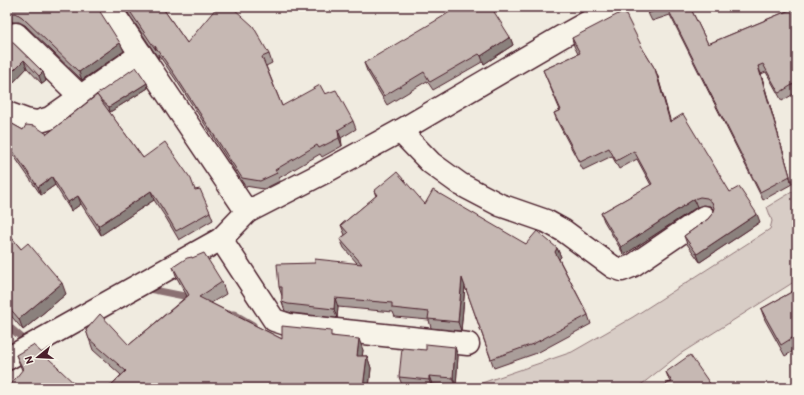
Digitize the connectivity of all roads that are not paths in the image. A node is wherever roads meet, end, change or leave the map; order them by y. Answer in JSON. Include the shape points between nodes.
{"nodes":[{"id":1,"x":109,"y":7,"type":"edge"},
{"id":2,"x":615,"y":7,"type":"edge"},
{"id":3,"x":16,"y":34,"type":"dead end"},
{"id":4,"x":141,"y":54,"type":"junction"},
{"id":5,"x":80,"y":97,"type":"junction"},
{"id":6,"x":7,"y":113,"type":"edge"},
{"id":7,"x":400,"y":131,"type":"junction"},
{"id":8,"x":247,"y":212,"type":"junction"},
{"id":9,"x":704,"y":217,"type":"dead end"},
{"id":10,"x":220,"y":239,"type":"junction"},
{"id":11,"x":468,"y":344,"type":"dead end"},
{"id":12,"x":7,"y":359,"type":"edge"}],
"edges":[{"from":1,"to":4,"type":"street"},
{"from":2,"to":7,"type":"street"},
{"from":3,"to":5,"type":"street"},
{"from":4,"to":5,"type":"street"},
{"from":4,"to":8,"type":"street"},
{"from":5,"to":6,"type":"street","via":[[50,118],[37,122]]},
{"from":7,"to":8,"type":"street"},
{"from":7,"to":9,"type":"street","via":[[431,163],[460,184],[500,205],[546,221],[613,267],[622,270],[632,266]]},
{"from":8,"to":10,"type":"street"},
{"from":10,"to":11,"type":"street","via":[[274,320],[289,325]]},
{"from":10,"to":12,"type":"street"}]}
